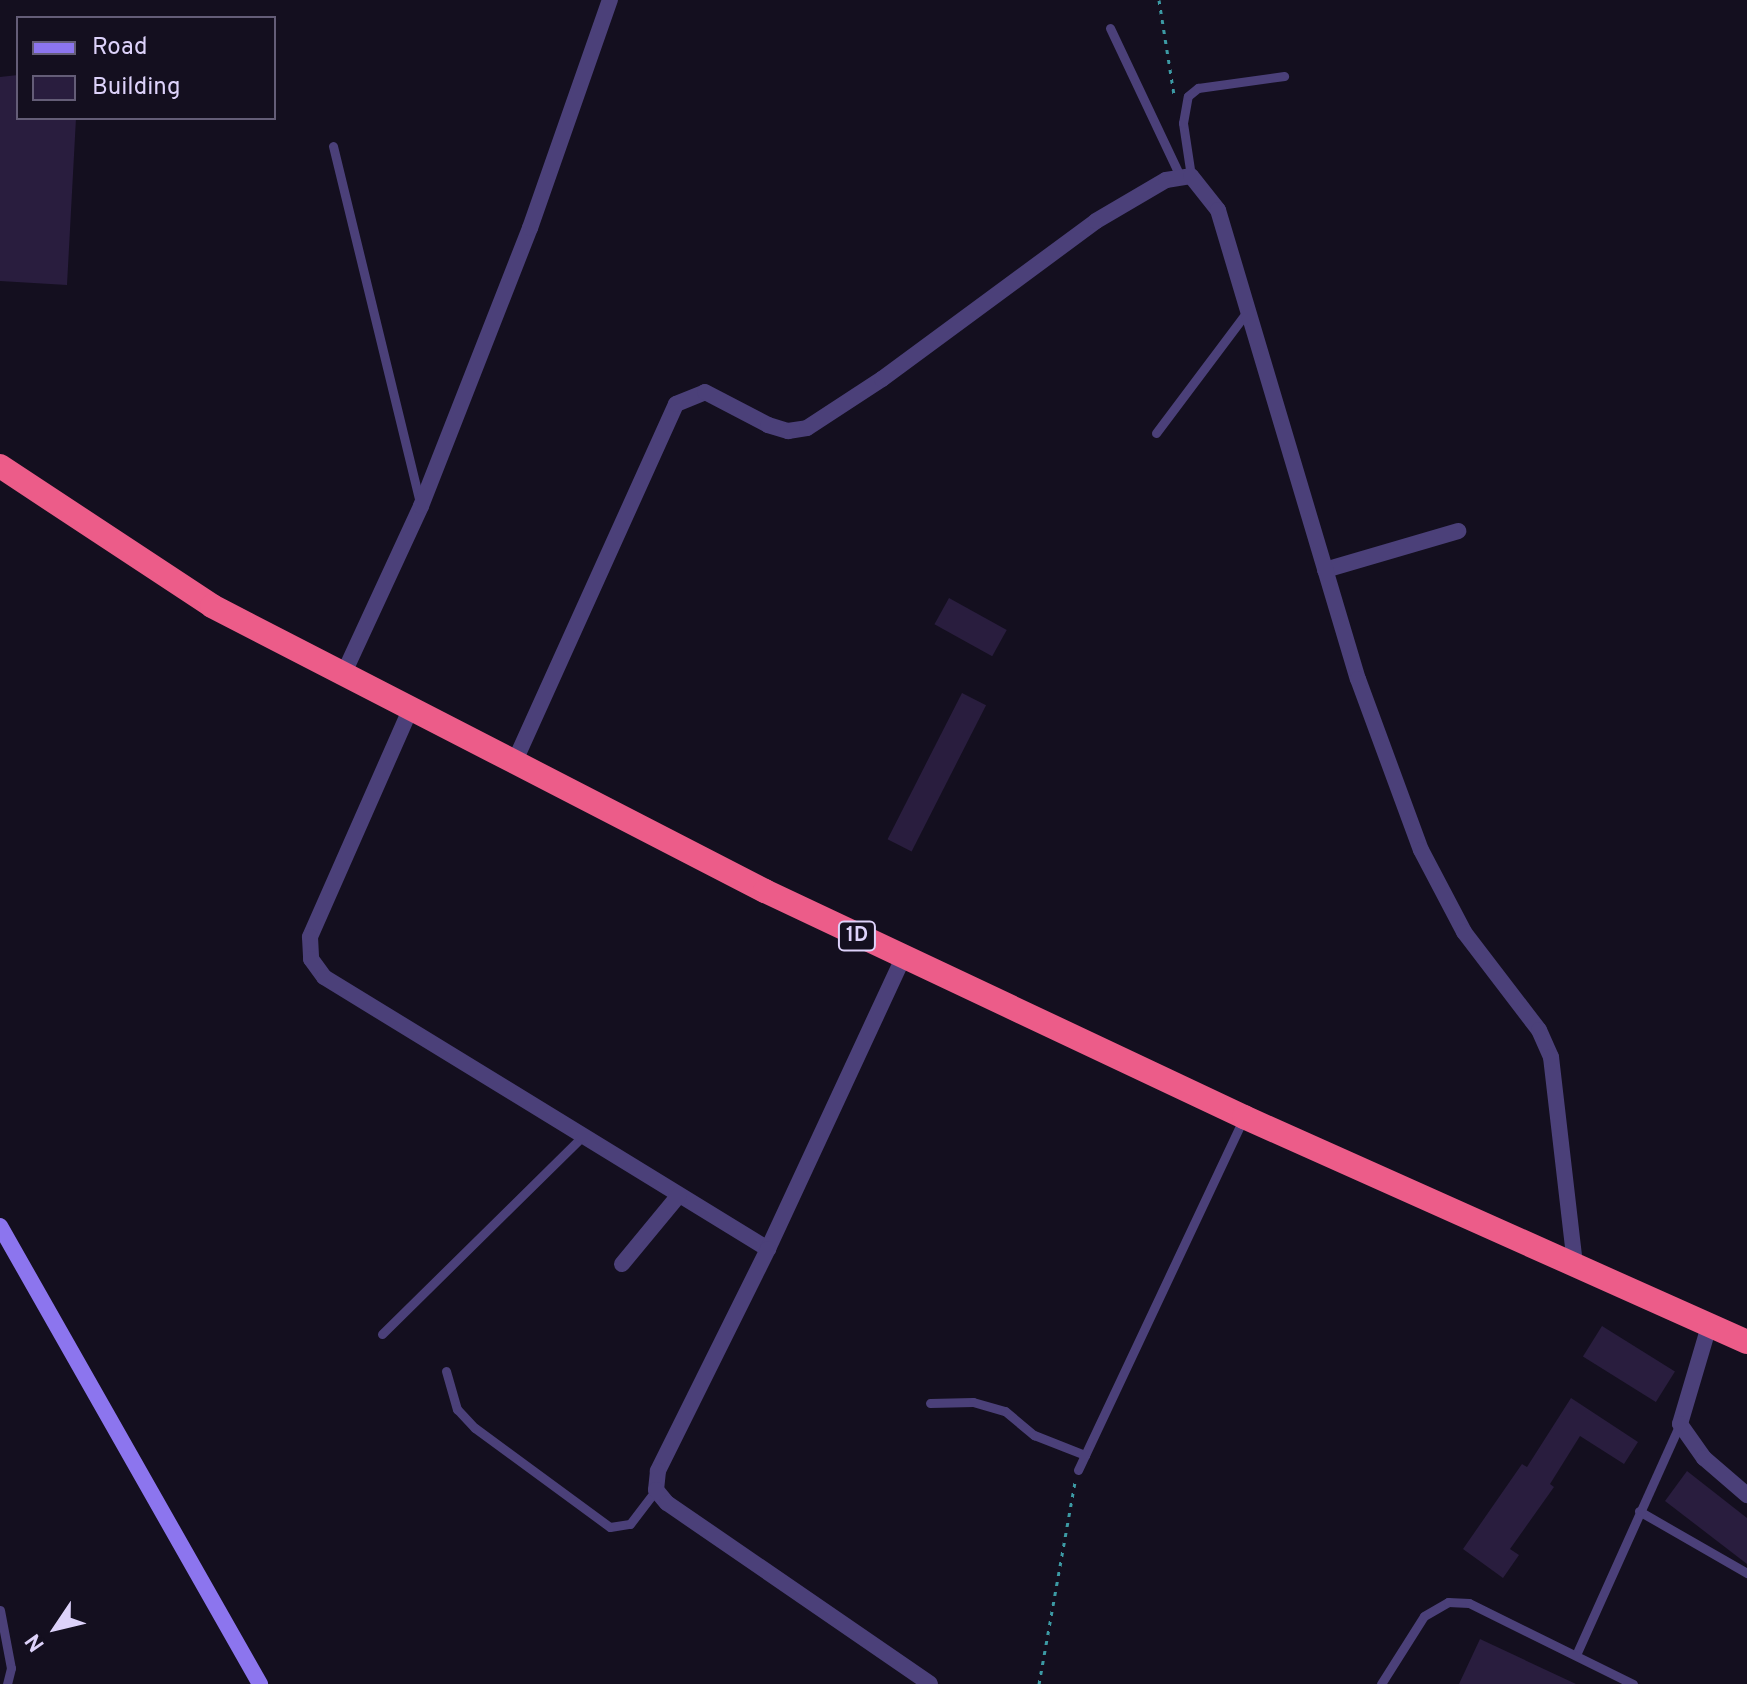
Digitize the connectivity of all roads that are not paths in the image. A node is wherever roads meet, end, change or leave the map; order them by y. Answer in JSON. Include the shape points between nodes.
{"nodes":[{"id":1,"x":610,"y":0,"type":"edge"},
{"id":2,"x":1110,"y":28,"type":"dead end"},
{"id":3,"x":1284,"y":76,"type":"dead end"},
{"id":4,"x":333,"y":146,"type":"dead end"},
{"id":5,"x":1186,"y":176,"type":"junction"},
{"id":6,"x":1246,"y":313,"type":"junction"},
{"id":7,"x":1156,"y":433,"type":"dead end"},
{"id":8,"x":0,"y":466,"type":"edge"},
{"id":9,"x":421,"y":506,"type":"junction"},
{"id":10,"x":1458,"y":531,"type":"dead end"},
{"id":11,"x":1325,"y":570,"type":"junction"},
{"id":12,"x":343,"y":675,"type":"junction"},
{"id":13,"x":410,"y":710,"type":"junction"},
{"id":14,"x":514,"y":763,"type":"junction"},
{"id":15,"x":903,"y":958,"type":"junction"},
{"id":16,"x":1244,"y":1117,"type":"junction"},
{"id":17,"x":583,"y":1136,"type":"junction"},
{"id":18,"x":679,"y":1195,"type":"junction"},
{"id":19,"x":0,"y":1226,"type":"edge"},
{"id":20,"x":768,"y":1249,"type":"junction"},
{"id":21,"x":622,"y":1264,"type":"dead end"},
{"id":22,"x":1575,"y":1264,"type":"junction"},
{"id":23,"x":1709,"y":1326,"type":"junction"},
{"id":24,"x":382,"y":1334,"type":"dead end"},
{"id":25,"x":1747,"y":1342,"type":"edge"},
{"id":26,"x":446,"y":1371,"type":"dead end"},
{"id":27,"x":930,"y":1403,"type":"dead end"},
{"id":28,"x":1680,"y":1424,"type":"junction"},
{"id":29,"x":1085,"y":1455,"type":"junction"},
{"id":30,"x":1078,"y":1470,"type":"road end"},
{"id":31,"x":656,"y":1490,"type":"junction"},
{"id":32,"x":1747,"y":1495,"type":"edge"},
{"id":33,"x":1639,"y":1511,"type":"junction"},
{"id":34,"x":1747,"y":1573,"type":"edge"},
{"id":35,"x":0,"y":1610,"type":"edge"},
{"id":36,"x":1576,"y":1655,"type":"junction"},
{"id":37,"x":7,"y":1684,"type":"edge"},
{"id":38,"x":260,"y":1684,"type":"edge"},
{"id":39,"x":930,"y":1684,"type":"edge"},
{"id":40,"x":1381,"y":1684,"type":"edge"},
{"id":41,"x":1633,"y":1684,"type":"edge"}],
"edges":[{"from":1,"to":9,"type":"street","via":[[530,228]]},
{"from":2,"to":5,"type":"lane"},
{"from":3,"to":5,"type":"lane","via":[[1198,88],[1183,107]]},
{"from":4,"to":9,"type":"lane"},
{"from":5,"to":6,"type":"street","via":[[1218,210]]},
{"from":5,"to":14,"type":"street","via":[[1096,221],[807,428],[788,431],[768,425],[705,392],[676,404]]},
{"from":6,"to":7,"type":"lane"},
{"from":6,"to":11,"type":"street"},
{"from":8,"to":12,"type":"highway","number":"1D","via":[[212,606]]},
{"from":9,"to":12,"type":"street"},
{"from":10,"to":11,"type":"street"},
{"from":11,"to":22,"type":"street","via":[[1401,801],[1441,895],[1539,1030],[1551,1057]]},
{"from":12,"to":13,"type":"highway","number":"1D"},
{"from":13,"to":14,"type":"highway","number":"1D"},
{"from":13,"to":17,"type":"street","via":[[310,937],[311,959],[324,977]]},
{"from":14,"to":15,"type":"highway","number":"1D"},
{"from":15,"to":16,"type":"highway","number":"1D"},
{"from":15,"to":20,"type":"street"},
{"from":16,"to":22,"type":"highway","number":"1D"},
{"from":16,"to":29,"type":"lane"},
{"from":17,"to":18,"type":"street"},
{"from":17,"to":24,"type":"lane"},
{"from":18,"to":20,"type":"street"},
{"from":18,"to":21,"type":"street"},
{"from":19,"to":38,"type":"street"},
{"from":20,"to":31,"type":"street","via":[[658,1471]]},
{"from":22,"to":23,"type":"highway","number":"1D"},
{"from":23,"to":25,"type":"highway","number":"1D"},
{"from":23,"to":28,"type":"street"},
{"from":26,"to":31,"type":"lane","via":[[457,1409],[475,1428],[610,1527],[630,1524]]},
{"from":27,"to":29,"type":"lane","via":[[973,1402],[1005,1411],[1034,1435]]},
{"from":28,"to":32,"type":"street","via":[[1704,1458]]},
{"from":28,"to":33,"type":"lane"},
{"from":29,"to":30,"type":"lane"},
{"from":31,"to":39,"type":"street","via":[[667,1503]]},
{"from":33,"to":34,"type":"lane"},
{"from":33,"to":36,"type":"lane"},
{"from":35,"to":37,"type":"lane","via":[[11,1668]]},
{"from":36,"to":40,"type":"lane","via":[[1469,1603],[1448,1602],[1424,1616]]},
{"from":36,"to":41,"type":"lane"}]}
